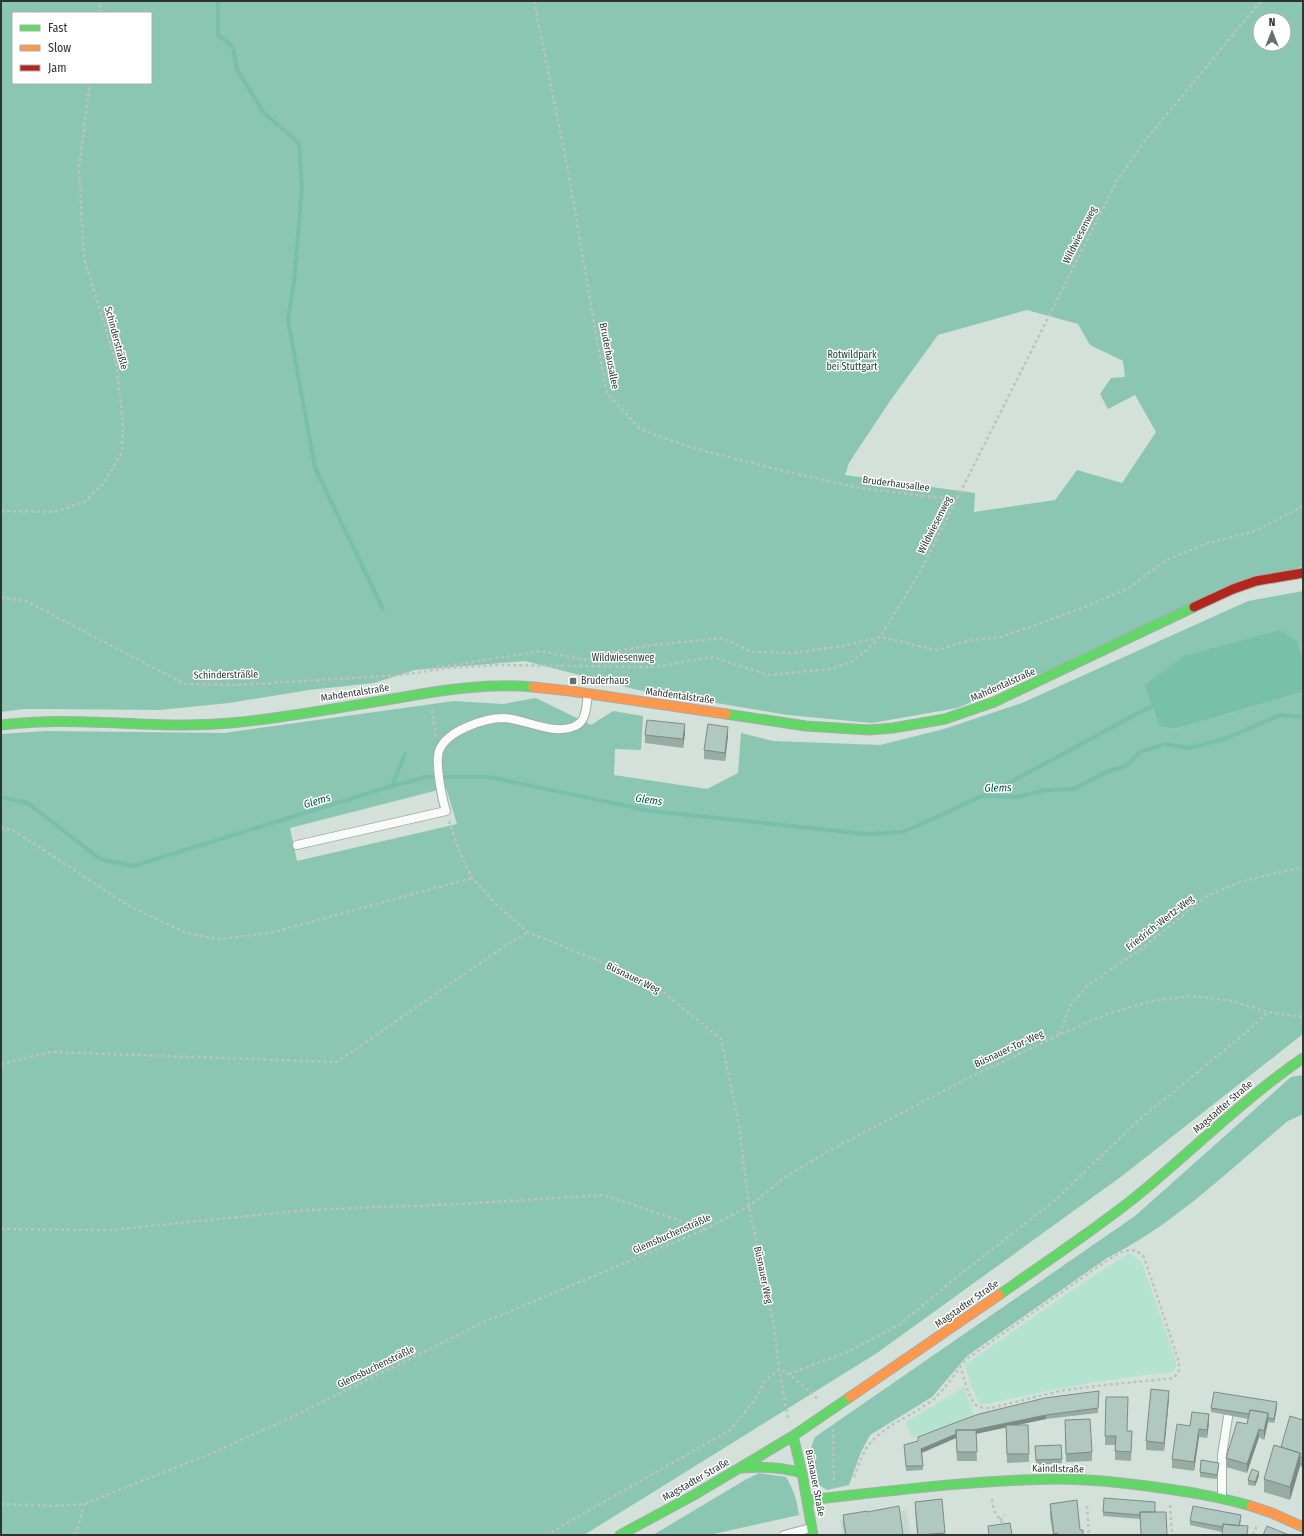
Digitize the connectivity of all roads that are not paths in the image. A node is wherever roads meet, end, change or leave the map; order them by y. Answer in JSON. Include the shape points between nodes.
{"nodes":[{"id":1,"x":1303,"y":573,"type":"edge"},
{"id":2,"x":588,"y":694,"type":"junction"},
{"id":3,"x":1,"y":725,"type":"edge"},
{"id":4,"x":297,"y":845,"type":"dead end"},
{"id":5,"x":1303,"y":1058,"type":"edge"},
{"id":6,"x":1228,"y":1417,"type":"dead end"},
{"id":7,"x":793,"y":1436,"type":"junction"},
{"id":8,"x":738,"y":1468,"type":"junction"},
{"id":9,"x":802,"y":1473,"type":"junction"},
{"id":10,"x":1222,"y":1498,"type":"junction"},
{"id":11,"x":807,"y":1500,"type":"junction"},
{"id":12,"x":1303,"y":1527,"type":"edge"},
{"id":13,"x":813,"y":1531,"type":"edge"},
{"id":14,"x":620,"y":1535,"type":"edge"},
{"id":15,"x":784,"y":1535,"type":"edge"}],
"edges":[{"from":1,"to":2,"type":"main road","name":"Mahdentalstraße","via":[[1256,581],[1233,589],[994,702],[945,719],[920,724],[875,729],[806,726]]},
{"from":2,"to":3,"type":"main road","name":"Mahdentalstraße","via":[[522,686],[484,686],[229,723],[51,721]]},
{"from":2,"to":4,"type":"lane","via":[[585,717],[576,726],[563,729],[504,718],[478,721],[446,740],[439,751],[438,763],[441,797],[446,811]]},
{"from":5,"to":7,"type":"main road","name":"Magstadter Straße","via":[[1274,1078],[1184,1156],[1096,1227]]},
{"from":6,"to":10,"type":"lane","via":[[1222,1455]]},
{"from":7,"to":8,"type":"main road","name":"Magstadter Straße"},
{"from":7,"to":9,"type":"main road","name":"Büsnauer Straße"},
{"from":8,"to":9,"type":"main road","via":[[772,1466]]},
{"from":8,"to":14,"type":"main road","name":"Magstadter Straße"},
{"from":9,"to":11,"type":"main road","name":"Büsnauer Straße"},
{"from":10,"to":11,"type":"main road","name":"Kaindlstraße","via":[[1130,1483],[1060,1479],[989,1481]]},
{"from":10,"to":12,"type":"main road","name":"Kaindlstraße","via":[[1262,1509]]},
{"from":11,"to":13,"type":"main road","name":"Büsnauer Straße"},
{"from":13,"to":15,"type":"lane"}]}
